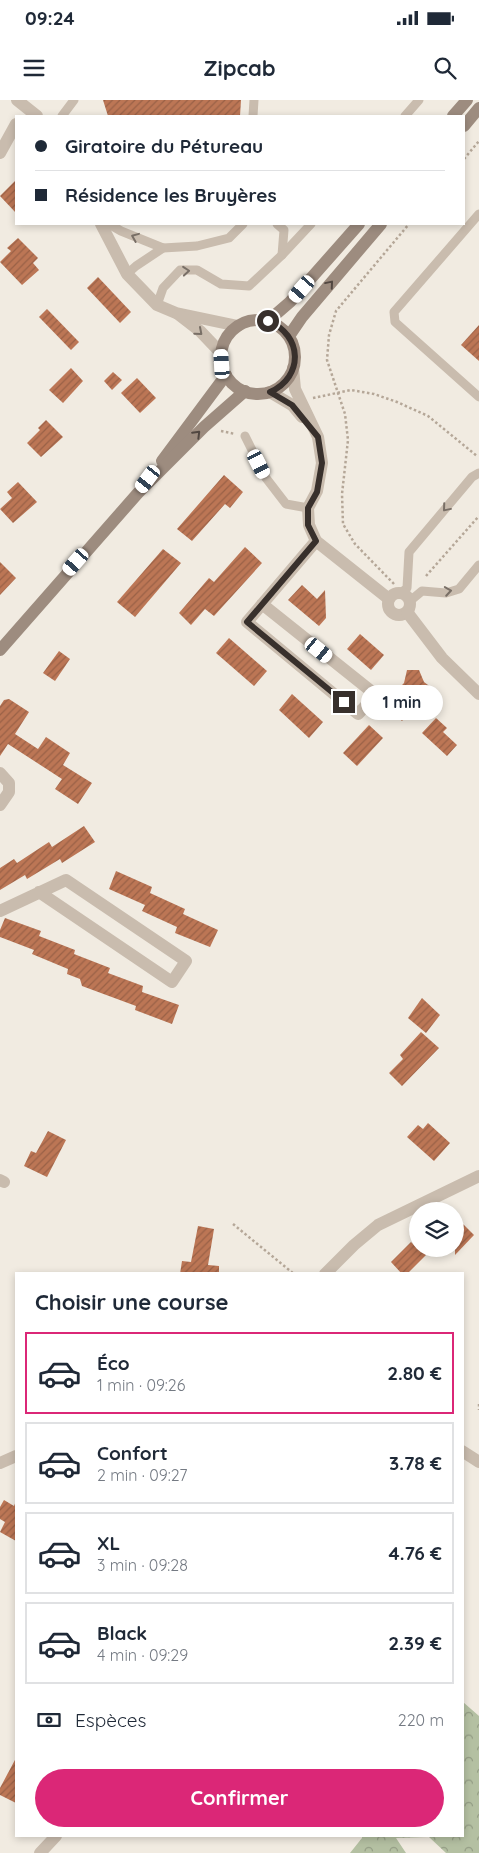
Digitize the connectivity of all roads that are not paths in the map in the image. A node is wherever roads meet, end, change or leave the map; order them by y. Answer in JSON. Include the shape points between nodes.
{"nodes":[{"id":1,"x":74,"y":100,"type":"edge"},
{"id":2,"x":254,"y":100,"type":"edge"},
{"id":3,"x":418,"y":100,"type":"edge"},
{"id":4,"x":467,"y":100,"type":"edge"},
{"id":5,"x":23,"y":106,"type":"edge"},
{"id":6,"x":479,"y":108,"type":"edge"},
{"id":7,"x":36,"y":115,"type":"edge"},
{"id":8,"x":63,"y":115,"type":"edge"},
{"id":9,"x":254,"y":115,"type":"edge"},
{"id":10,"x":406,"y":115,"type":"edge"},
{"id":11,"x":454,"y":115,"type":"edge"},
{"id":12,"x":465,"y":125,"type":"edge"},
{"id":13,"x":15,"y":126,"type":"edge"},
{"id":14,"x":0,"y":153,"type":"edge"},
{"id":15,"x":479,"y":214,"type":"edge"},
{"id":16,"x":102,"y":225,"type":"edge"},
{"id":17,"x":111,"y":225,"type":"edge"},
{"id":18,"x":241,"y":225,"type":"edge"},
{"id":19,"x":278,"y":225,"type":"edge"},
{"id":20,"x":311,"y":225,"type":"edge"},
{"id":21,"x":358,"y":225,"type":"edge"},
{"id":22,"x":380,"y":225,"type":"edge"},
{"id":23,"x":163,"y":248,"type":"junction"},
{"id":24,"x":282,"y":256,"type":"junction"},
{"id":25,"x":127,"y":274,"type":"junction"},
{"id":26,"x":157,"y":305,"type":"junction"},
{"id":27,"x":176,"y":313,"type":"junction"},
{"id":28,"x":268,"y":321,"type":"junction"},
{"id":29,"x":238,"y":326,"type":"junction"},
{"id":30,"x":289,"y":336,"type":"junction"},
{"id":31,"x":221,"y":353,"type":"junction"},
{"id":32,"x":293,"y":368,"type":"junction"},
{"id":33,"x":226,"y":375,"type":"junction"},
{"id":34,"x":246,"y":391,"type":"junction"},
{"id":35,"x":270,"y":392,"type":"junction"},
{"id":36,"x":479,"y":397,"type":"edge"},
{"id":37,"x":245,"y":436,"type":"road end"},
{"id":38,"x":318,"y":437,"type":"junction"},
{"id":39,"x":479,"y":473,"type":"edge"},
{"id":40,"x":138,"y":493,"type":"junction"},
{"id":41,"x":308,"y":508,"type":"junction"},
{"id":42,"x":316,"y":541,"type":"junction"},
{"id":43,"x":479,"y":565,"type":"edge"},
{"id":44,"x":403,"y":599,"type":"junction"},
{"id":45,"x":262,"y":604,"type":"junction"},
{"id":46,"x":0,"y":650,"type":"edge"},
{"id":47,"x":479,"y":694,"type":"edge"},
{"id":48,"x":0,"y":773,"type":"edge"},
{"id":49,"x":0,"y":805,"type":"edge"},
{"id":50,"x":39,"y":892,"type":"junction"},
{"id":51,"x":0,"y":911,"type":"edge"},
{"id":52,"x":479,"y":1176,"type":"edge"},
{"id":53,"x":327,"y":1272,"type":"edge"},
{"id":54,"x":464,"y":1452,"type":"edge"},
{"id":55,"x":15,"y":1456,"type":"edge"},
{"id":56,"x":479,"y":1462,"type":"edge"},
{"id":57,"x":0,"y":1464,"type":"edge"},
{"id":58,"x":55,"y":1837,"type":"edge"},
{"id":59,"x":40,"y":1853,"type":"edge"}],
"edges":[{"from":1,"to":8,"type":"lane"},
{"from":2,"to":9,"type":"lane"},
{"from":3,"to":10,"type":"lane"},
{"from":4,"to":11,"type":"main road"},
{"from":5,"to":7,"type":"street"},
{"from":6,"to":12,"type":"main road"},
{"from":13,"to":14,"type":"street"},
{"from":15,"to":36,"type":"lane","via":[[394,312],[395,322]]},
{"from":16,"to":25,"type":"street"},
{"from":23,"to":17,"type":"lane","one_way":true},
{"from":18,"to":23,"type":"lane","via":[[229,238],[197,246]]},
{"from":19,"to":24,"type":"lane","via":[[284,230]]},
{"from":20,"to":24,"type":"lane"},
{"from":21,"to":28,"type":"main road","via":[[290,302]]},
{"from":30,"to":22,"type":"main road","one_way":true,"via":[[302,316]]},
{"from":23,"to":25,"type":"lane"},
{"from":26,"to":24,"type":"lane","one_way":true,"via":[[163,288],[180,270],[197,270],[221,284],[249,286]]},
{"from":25,"to":26,"type":"street"},
{"from":26,"to":27,"type":"street"},
{"from":27,"to":29,"type":"street"},
{"from":27,"to":31,"type":"street","one_way":true},
{"from":28,"to":29,"type":"main road","via":[[253,320]]},
{"from":28,"to":30,"type":"main road"},
{"from":29,"to":31,"type":"main road","via":[[224,342]]},
{"from":30,"to":32,"type":"main road","via":[[295,357]]},
{"from":31,"to":33,"type":"main road"},
{"from":32,"to":35,"type":"main road","via":[[280,387]]},
{"from":32,"to":38,"type":"street","via":[[295,388]]},
{"from":33,"to":34,"type":"main road","via":[[238,388]]},
{"from":33,"to":40,"type":"main road"},
{"from":34,"to":35,"type":"main road"},
{"from":40,"to":34,"type":"main road","one_way":true},
{"from":35,"to":38,"type":"street","via":[[292,405]]},
{"from":37,"to":41,"type":"lane","via":[[266,478],[286,504]]},
{"from":38,"to":41,"type":"street","via":[[322,463],[317,492]]},
{"from":39,"to":44,"type":"lane","one_way":true,"via":[[472,477],[409,552]]},
{"from":40,"to":46,"type":"main road"},
{"from":41,"to":42,"type":"street","via":[[308,525]]},
{"from":42,"to":44,"type":"street"},
{"from":42,"to":45,"type":"street"},
{"from":44,"to":43,"type":"lane","one_way":true,"via":[[422,591],[446,593],[458,589]]},
{"from":44,"to":47,"type":"street","via":[[442,658]]},
{"from":45,"to":45,"type":"street","via":[[376,695],[358,714],[247,622]]},
{"from":48,"to":49,"type":"street","via":[[9,783],[9,792]]},
{"from":50,"to":50,"type":"street","via":[[66,880],[186,961],[172,982]]},
{"from":50,"to":51,"type":"street"},
{"from":52,"to":53,"type":"street","via":[[378,1225]]},
{"from":54,"to":56,"type":"street"},
{"from":55,"to":57,"type":"street"},
{"from":58,"to":59,"type":"street"}]}
